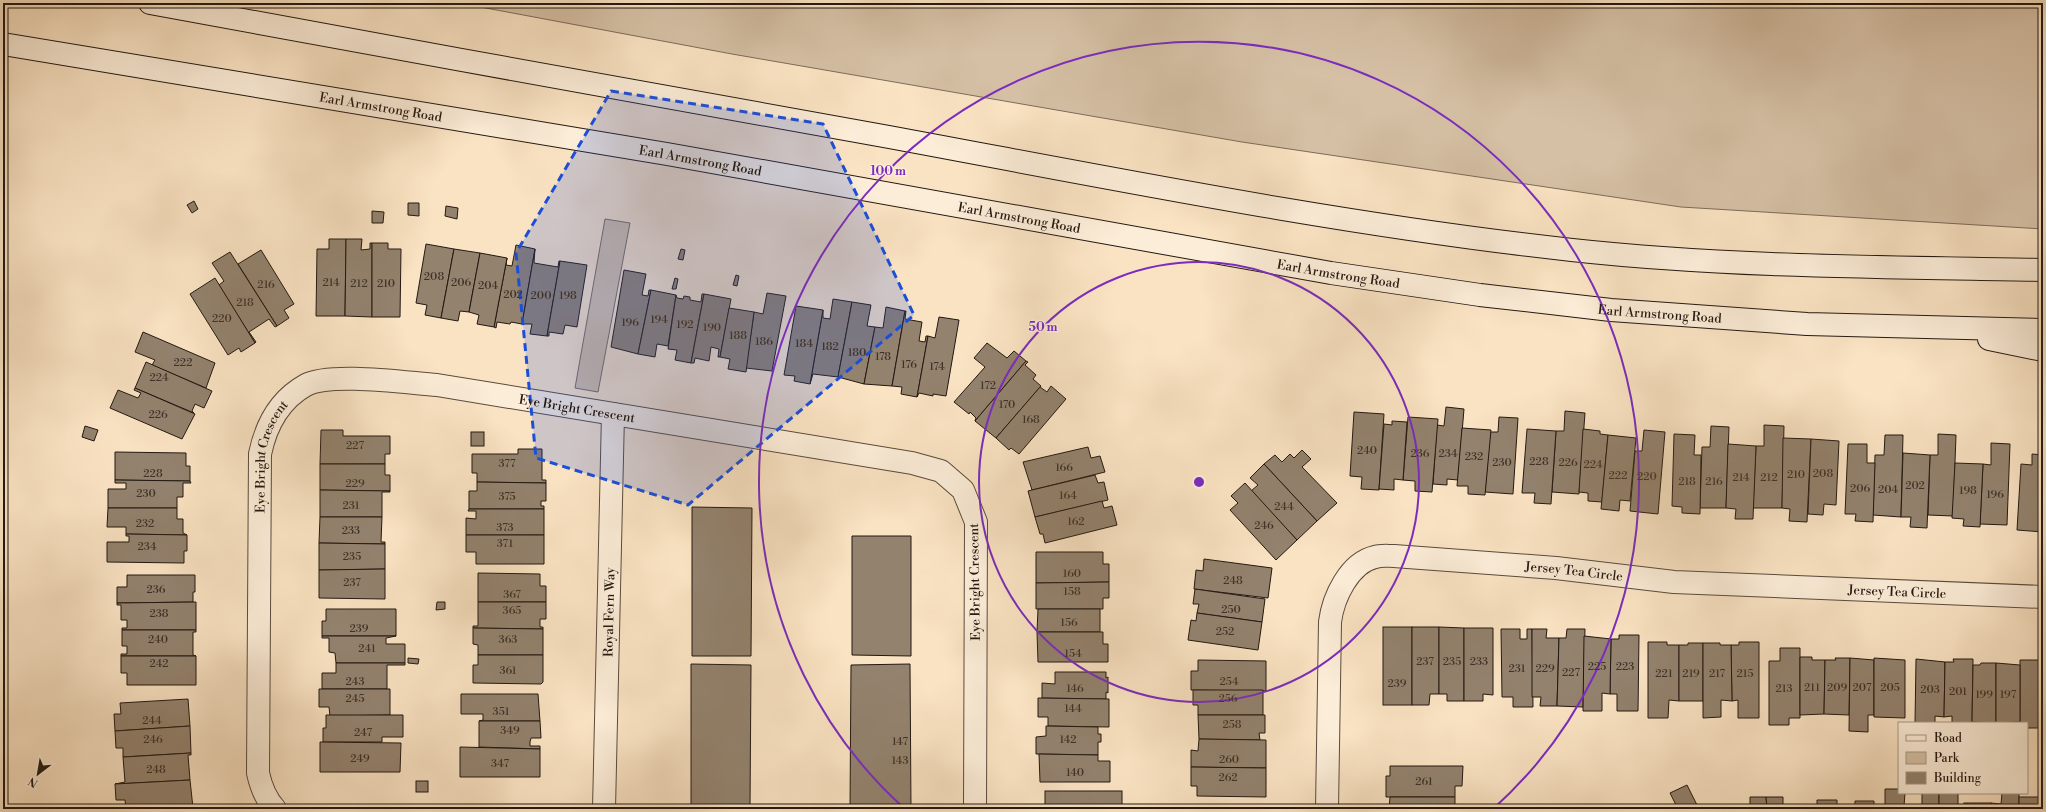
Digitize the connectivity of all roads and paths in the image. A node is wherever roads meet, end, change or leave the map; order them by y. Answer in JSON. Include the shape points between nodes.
{"nodes":[{"id":1,"x":150,"y":3,"type":"edge"},
{"id":2,"x":3,"y":44,"type":"edge"},
{"id":3,"x":2043,"y":270,"type":"edge"},
{"id":4,"x":1917,"y":326,"type":"junction"},
{"id":5,"x":2043,"y":330,"type":"edge"},
{"id":6,"x":2043,"y":350,"type":"edge"},
{"id":7,"x":613,"y":414,"type":"junction"},
{"id":8,"x":2043,"y":597,"type":"edge"},
{"id":9,"x":275,"y":809,"type":"edge"},
{"id":10,"x":604,"y":809,"type":"edge"},
{"id":11,"x":975,"y":809,"type":"edge"},
{"id":12,"x":1327,"y":809,"type":"edge"}],
"edges":[{"from":1,"to":3,"type":"main road","via":[[1121,180],[1330,217],[1456,236],[1577,250],[1702,260]]},
{"from":2,"to":4,"type":"main road","name":"Earl Armstrong Road","via":[[667,154],[1324,272],[1480,296],[1706,318],[1807,324]]},
{"from":4,"to":5,"type":"main road","name":"Earl Armstrong Road"},
{"from":4,"to":6,"type":"main road"},
{"from":7,"to":9,"type":"main road","name":"Eye Bright Crescent","via":[[437,385],[359,379],[328,380],[307,385],[290,396],[279,408],[265,432],[260,462],[258,773],[268,801]]},
{"from":7,"to":10,"type":"main road","name":"Royal Fern Way"},
{"from":7,"to":11,"type":"main road","name":"Eye Bright Crescent","via":[[912,463],[941,471],[963,490],[976,522]]},
{"from":8,"to":12,"type":"main road","name":"Jersey Tea Circle","via":[[1674,582],[1556,568],[1394,556],[1375,557],[1354,570],[1336,595],[1331,608]]}]}
